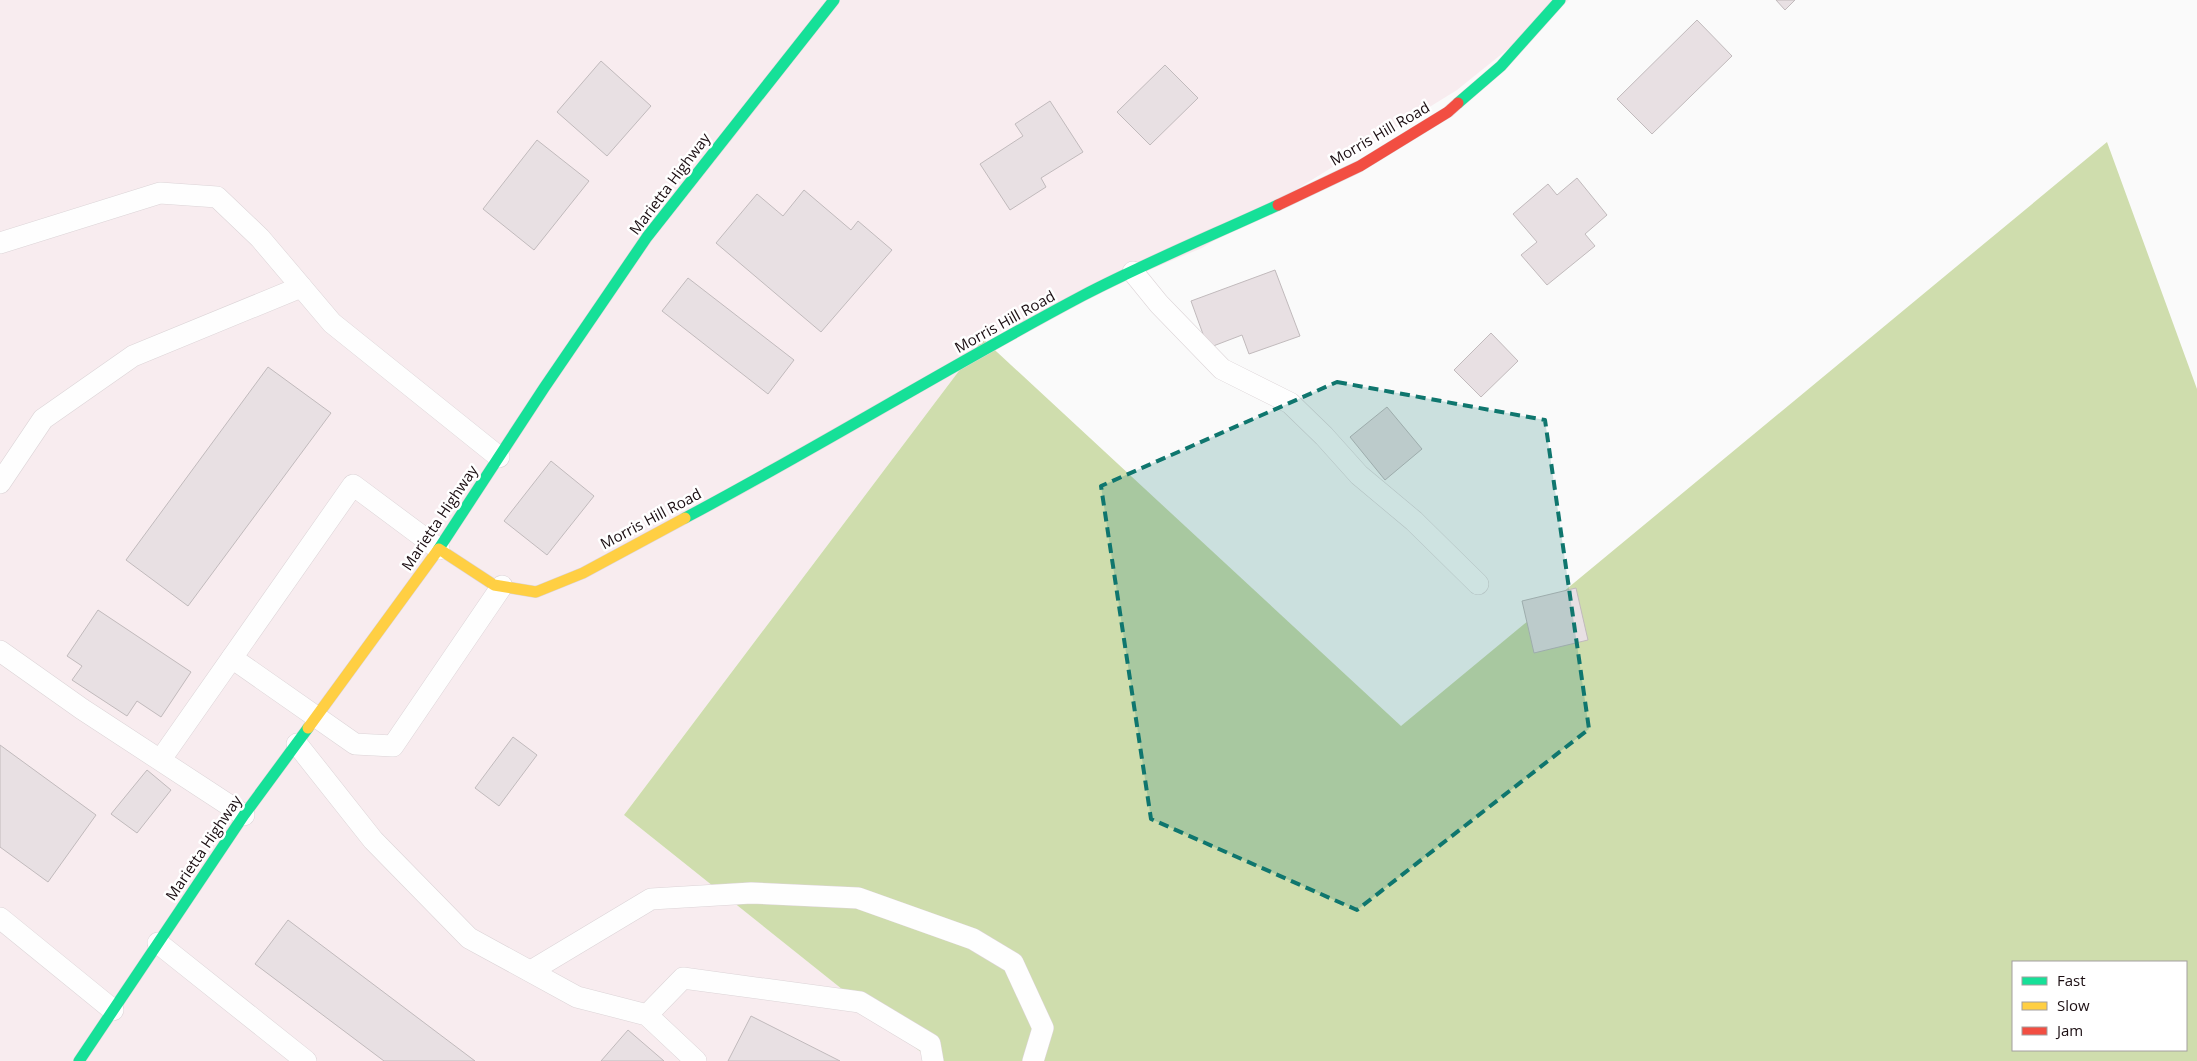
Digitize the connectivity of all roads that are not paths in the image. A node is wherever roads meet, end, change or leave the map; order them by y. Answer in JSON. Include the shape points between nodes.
{"nodes":[{"id":1,"x":834,"y":0,"type":"edge"},
{"id":2,"x":1560,"y":0,"type":"edge"},
{"id":3,"x":0,"y":243,"type":"edge"},
{"id":4,"x":1133,"y":272,"type":"junction"},
{"id":5,"x":301,"y":287,"type":"junction"},
{"id":6,"x":499,"y":457,"type":"junction"},
{"id":7,"x":0,"y":483,"type":"edge"},
{"id":8,"x":439,"y":549,"type":"junction"},
{"id":9,"x":1478,"y":584,"type":"dead end"},
{"id":10,"x":502,"y":586,"type":"junction"},
{"id":11,"x":0,"y":651,"type":"edge"},
{"id":12,"x":232,"y":658,"type":"junction"},
{"id":13,"x":315,"y":718,"type":"junction"},
{"id":14,"x":297,"y":744,"type":"junction"},
{"id":15,"x":161,"y":759,"type":"junction"},
{"id":16,"x":244,"y":815,"type":"junction"},
{"id":17,"x":0,"y":918,"type":"edge"},
{"id":18,"x":158,"y":943,"type":"junction"},
{"id":19,"x":532,"y":971,"type":"junction"},
{"id":20,"x":113,"y":1010,"type":"junction"},
{"id":21,"x":647,"y":1015,"type":"junction"},
{"id":22,"x":79,"y":1061,"type":"edge"},
{"id":23,"x":306,"y":1061,"type":"edge"},
{"id":24,"x":696,"y":1061,"type":"edge"},
{"id":25,"x":933,"y":1061,"type":"edge"},
{"id":26,"x":1033,"y":1061,"type":"edge"}],
"edges":[{"from":1,"to":6,"type":"main road","name":"Marietta Highway","via":[[647,237]]},
{"from":2,"to":4,"type":"main road","name":"Morris Hill Road","via":[[1500,66],[1448,112],[1360,166]]},
{"from":3,"to":5,"type":"lane","via":[[160,193],[217,197],[260,238]]},
{"from":4,"to":9,"type":"lane","via":[[1222,370],[1290,404],[1359,475],[1414,521]]},
{"from":4,"to":10,"type":"main road","name":"Morris Hill Road","via":[[1084,295],[790,462],[583,573],[536,592]]},
{"from":5,"to":6,"type":"lane","via":[[332,323]]},
{"from":5,"to":7,"type":"lane","via":[[133,356],[43,419]]},
{"from":6,"to":8,"type":"main road","name":"Marietta Highway"},
{"from":8,"to":10,"type":"main road","name":"Morris Hill Road","via":[[494,585]]},
{"from":8,"to":12,"type":"lane","via":[[353,485]]},
{"from":8,"to":13,"type":"main road","name":"Marietta Highway"},
{"from":10,"to":13,"type":"lane","via":[[393,746],[355,744]]},
{"from":11,"to":15,"type":"lane"},
{"from":12,"to":13,"type":"lane"},
{"from":12,"to":15,"type":"lane"},
{"from":13,"to":14,"type":"main road","name":"Marietta Highway"},
{"from":14,"to":16,"type":"main road","name":"Marietta Highway"},
{"from":14,"to":19,"type":"lane","via":[[373,840],[469,938]]},
{"from":15,"to":16,"type":"lane"},
{"from":16,"to":18,"type":"main road","name":"Marietta Highway"},
{"from":17,"to":20,"type":"lane"},
{"from":18,"to":20,"type":"main road","name":"Marietta Highway"},
{"from":18,"to":23,"type":"lane"},
{"from":19,"to":21,"type":"lane","via":[[577,997]]},
{"from":19,"to":26,"type":"lane","via":[[651,898],[751,893],[858,898],[973,939],[1013,963],[1042,1028]]},
{"from":20,"to":22,"type":"main road","name":"Marietta Highway"},
{"from":21,"to":24,"type":"lane"},
{"from":21,"to":25,"type":"lane","via":[[683,978],[860,1002],[930,1044]]}]}
